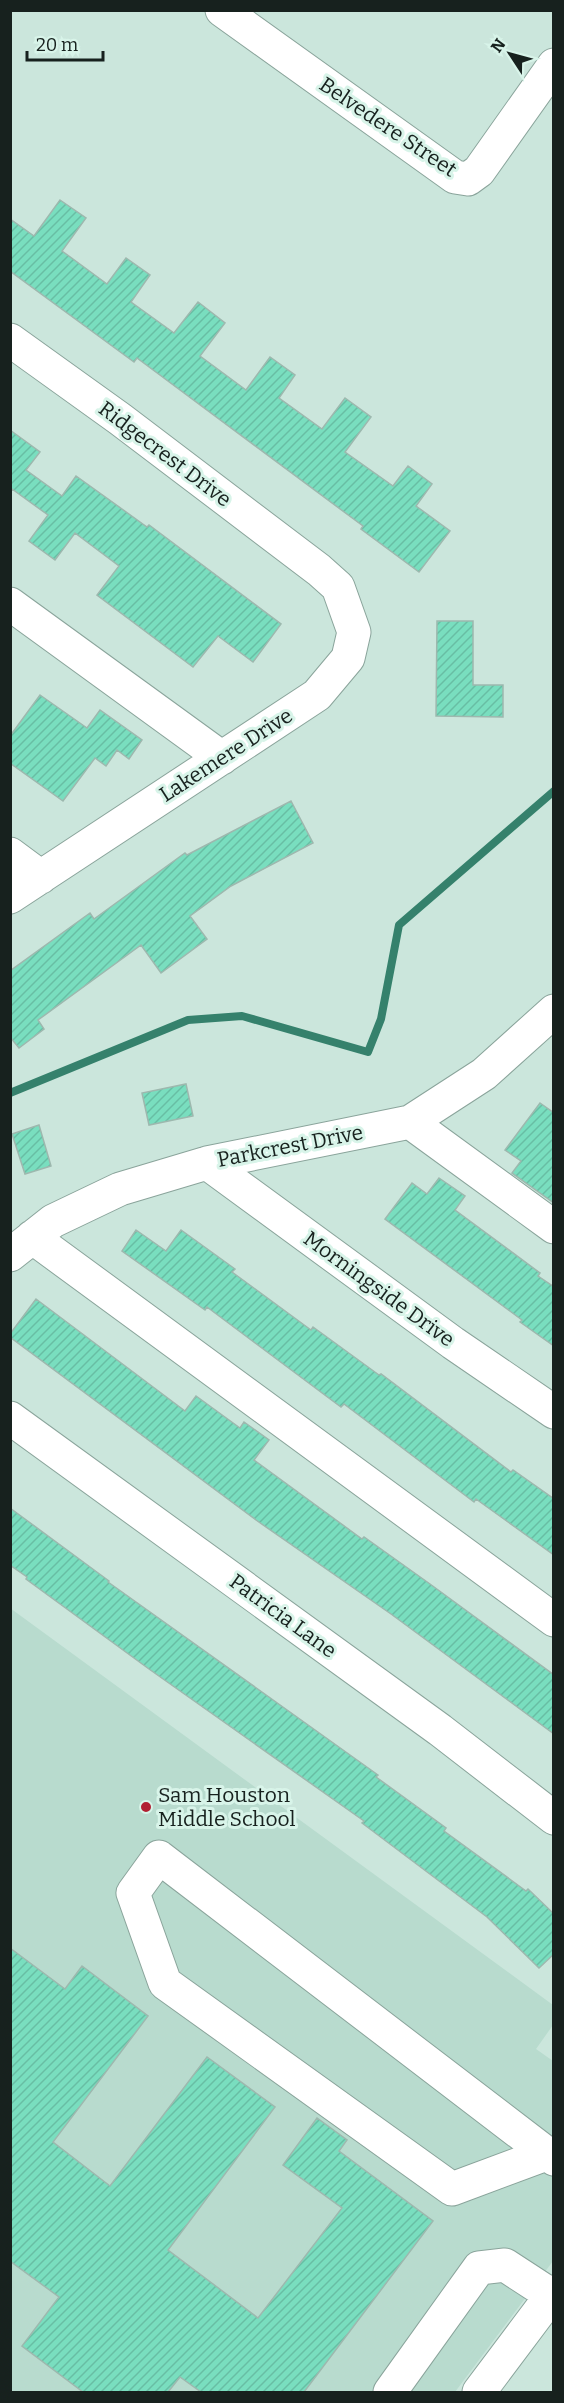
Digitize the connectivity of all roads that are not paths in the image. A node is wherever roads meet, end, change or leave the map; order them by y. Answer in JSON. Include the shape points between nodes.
{"nodes":[{"id":1,"x":222,"y":10,"type":"edge"},
{"id":2,"x":554,"y":65,"type":"edge"},
{"id":3,"x":10,"y":340,"type":"edge"},
{"id":4,"x":319,"y":570,"type":"joint"},
{"id":5,"x":10,"y":604,"type":"edge"},
{"id":6,"x":222,"y":758,"type":"junction"},
{"id":7,"x":10,"y":854,"type":"edge"},
{"id":8,"x":41,"y":877,"type":"junction"},
{"id":9,"x":10,"y":897,"type":"edge"},
{"id":10,"x":550,"y":1019,"type":"edge"},
{"id":11,"x":410,"y":1122,"type":"junction"},
{"id":12,"x":207,"y":1163,"type":"junction"},
{"id":13,"x":554,"y":1227,"type":"edge"},
{"id":14,"x":21,"y":1246,"type":"edge"},
{"id":15,"x":554,"y":1412,"type":"edge"},
{"id":16,"x":10,"y":1418,"type":"edge"},
{"id":17,"x":554,"y":1620,"type":"edge"},
{"id":18,"x":554,"y":1818,"type":"edge"},
{"id":19,"x":550,"y":2156,"type":"edge"},
{"id":20,"x":552,"y":2294,"type":"edge"},
{"id":21,"x":390,"y":2392,"type":"edge"},
{"id":22,"x":479,"y":2392,"type":"edge"}],
"edges":[{"from":1,"to":2,"type":"street","name":"Belvedere Street","via":[[456,177],[468,179],[479,171]]},
{"from":3,"to":4,"type":"street","name":"Ridgecrest Drive","via":[[120,418]]},
{"from":4,"to":6,"type":"street","name":"Lakemere Drive","via":[[338,587],[354,632],[348,658],[317,695]]},
{"from":5,"to":6,"type":"street"},
{"from":6,"to":8,"type":"street","name":"Lakemere Drive"},
{"from":7,"to":8,"type":"street"},
{"from":8,"to":9,"type":"street","name":"Lakemere Drive"},
{"from":10,"to":11,"type":"street","name":"Parkcrest Drive","via":[[484,1074]]},
{"from":11,"to":12,"type":"street","name":"Parkcrest Drive"},
{"from":11,"to":13,"type":"street"},
{"from":12,"to":14,"type":"street","name":"Parkcrest Drive","via":[[120,1189],[52,1221]]},
{"from":12,"to":15,"type":"street","name":"Morningside Drive"},
{"from":14,"to":17,"type":"street"},
{"from":16,"to":18,"type":"street","name":"Patricia Lane","via":[[440,1730]]},
{"from":19,"to":19,"type":"street","via":[[452,2189],[165,1983],[133,1893],[159,1857]]},
{"from":20,"to":21,"type":"street","via":[[505,2265],[479,2268]]},
{"from":20,"to":22,"type":"street"}]}
